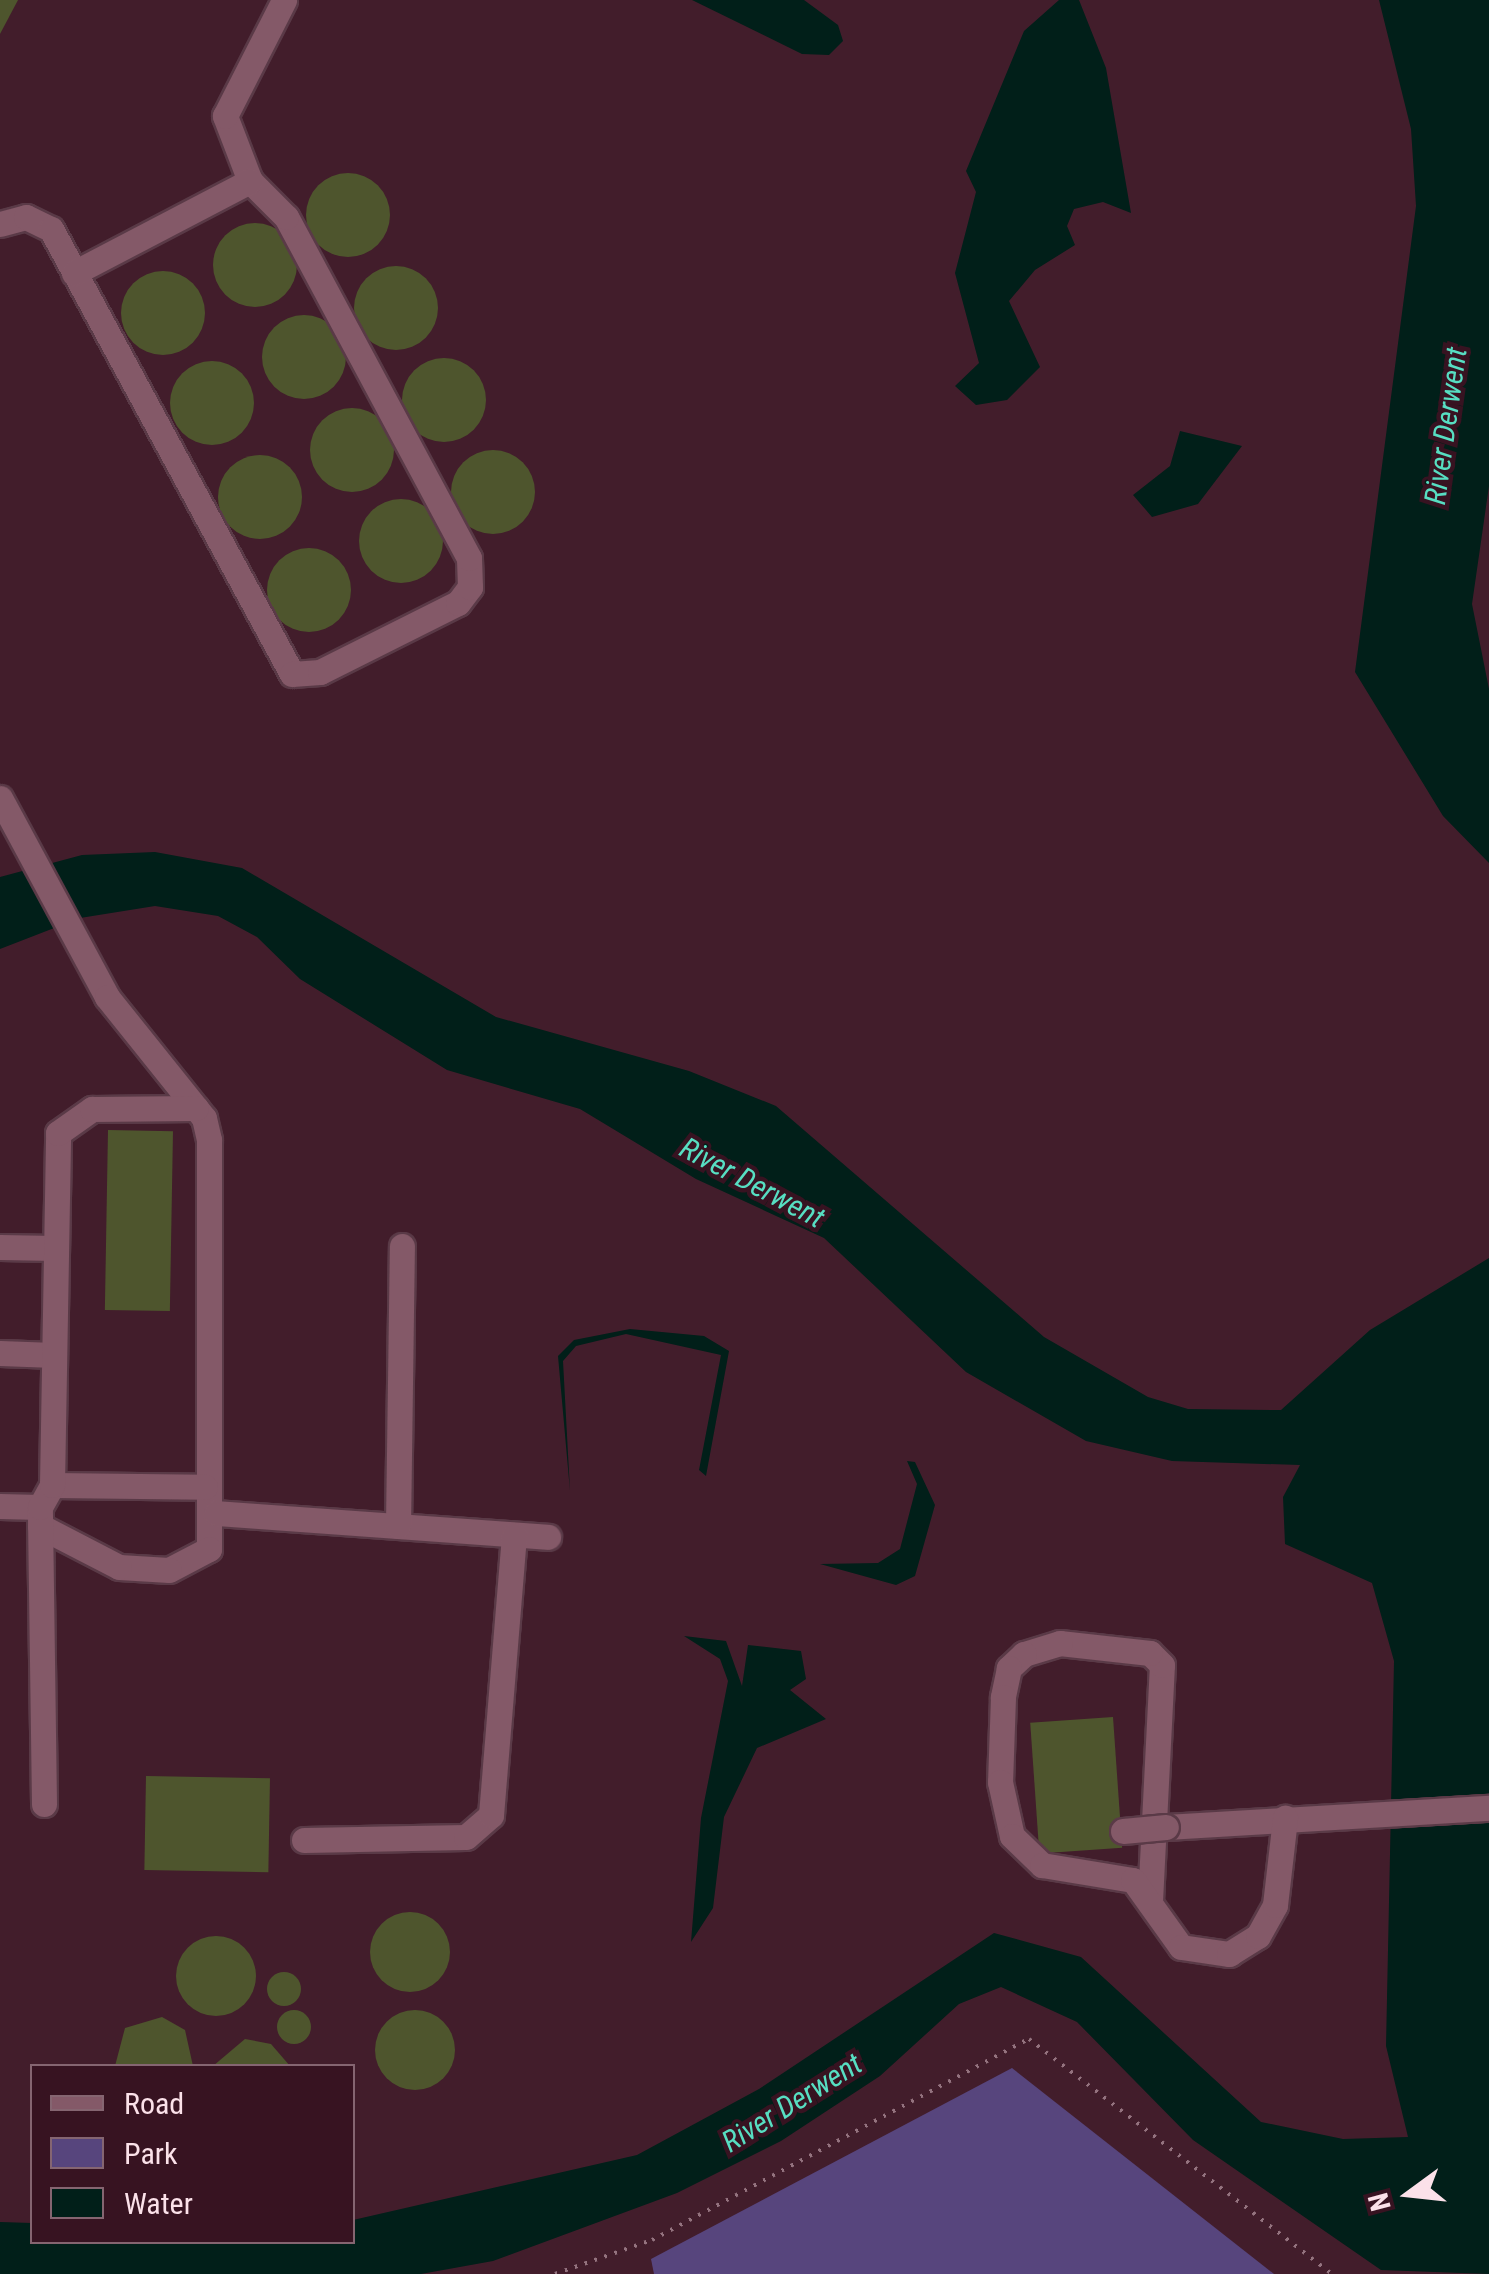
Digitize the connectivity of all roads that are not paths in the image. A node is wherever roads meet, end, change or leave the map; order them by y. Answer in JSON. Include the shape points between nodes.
{"nodes":[{"id":1,"x":284,"y":0,"type":"edge"},
{"id":2,"x":250,"y":181,"type":"junction"},
{"id":3,"x":0,"y":224,"type":"edge"},
{"id":4,"x":74,"y":273,"type":"junction"},
{"id":5,"x":0,"y":798,"type":"edge"},
{"id":6,"x":196,"y":1108,"type":"junction"},
{"id":7,"x":402,"y":1246,"type":"dead end"},
{"id":8,"x":0,"y":1247,"type":"edge"},
{"id":9,"x":55,"y":1248,"type":"junction"},
{"id":10,"x":0,"y":1353,"type":"edge"},
{"id":11,"x":54,"y":1354,"type":"junction"},
{"id":12,"x":205,"y":1487,"type":"junction"},
{"id":13,"x":0,"y":1506,"type":"edge"},
{"id":14,"x":44,"y":1506,"type":"junction"},
{"id":15,"x":216,"y":1512,"type":"junction"},
{"id":16,"x":398,"y":1526,"type":"junction"},
{"id":17,"x":514,"y":1535,"type":"junction"},
{"id":18,"x":548,"y":1538,"type":"dead end"},
{"id":19,"x":44,"y":1804,"type":"dead end"},
{"id":20,"x":1489,"y":1808,"type":"edge"},
{"id":21,"x":1285,"y":1818,"type":"junction"},
{"id":22,"x":1123,"y":1831,"type":"dead end"},
{"id":23,"x":304,"y":1840,"type":"dead end"},
{"id":24,"x":1150,"y":1901,"type":"junction"}],
"edges":[{"from":1,"to":2,"type":"lane","via":[[226,108]]},
{"from":2,"to":4,"type":"lane"},
{"from":2,"to":4,"type":"lane","via":[[286,217],[469,558],[470,587],[458,603],[320,672],[292,674]]},
{"from":3,"to":4,"type":"lane","via":[[39,221]]},
{"from":5,"to":6,"type":"lane","via":[[108,997]]},
{"from":6,"to":9,"type":"lane","via":[[92,1109],[68,1120],[56,1146]]},
{"from":6,"to":12,"type":"lane","via":[[209,1140]]},
{"from":7,"to":16,"type":"lane"},
{"from":8,"to":9,"type":"lane"},
{"from":9,"to":11,"type":"lane"},
{"from":10,"to":11,"type":"lane"},
{"from":11,"to":14,"type":"lane"},
{"from":12,"to":14,"type":"lane"},
{"from":12,"to":15,"type":"lane"},
{"from":13,"to":14,"type":"lane"},
{"from":14,"to":15,"type":"lane","via":[[91,1557],[169,1570],[209,1549]]},
{"from":14,"to":19,"type":"lane"},
{"from":15,"to":16,"type":"lane"},
{"from":16,"to":17,"type":"lane"},
{"from":17,"to":18,"type":"lane"},
{"from":17,"to":23,"type":"lane","via":[[491,1815],[466,1837]]},
{"from":20,"to":21,"type":"lane"},
{"from":21,"to":22,"type":"lane","bridge":true},
{"from":21,"to":24,"type":"lane","via":[[1275,1905],[1243,1945],[1228,1954],[1181,1948]]},
{"from":24,"to":24,"type":"lane","via":[[1133,1880],[1042,1865],[1012,1836],[1000,1782],[1003,1697],[1009,1668],[1024,1654],[1060,1643],[1150,1653],[1162,1665]]}]}
